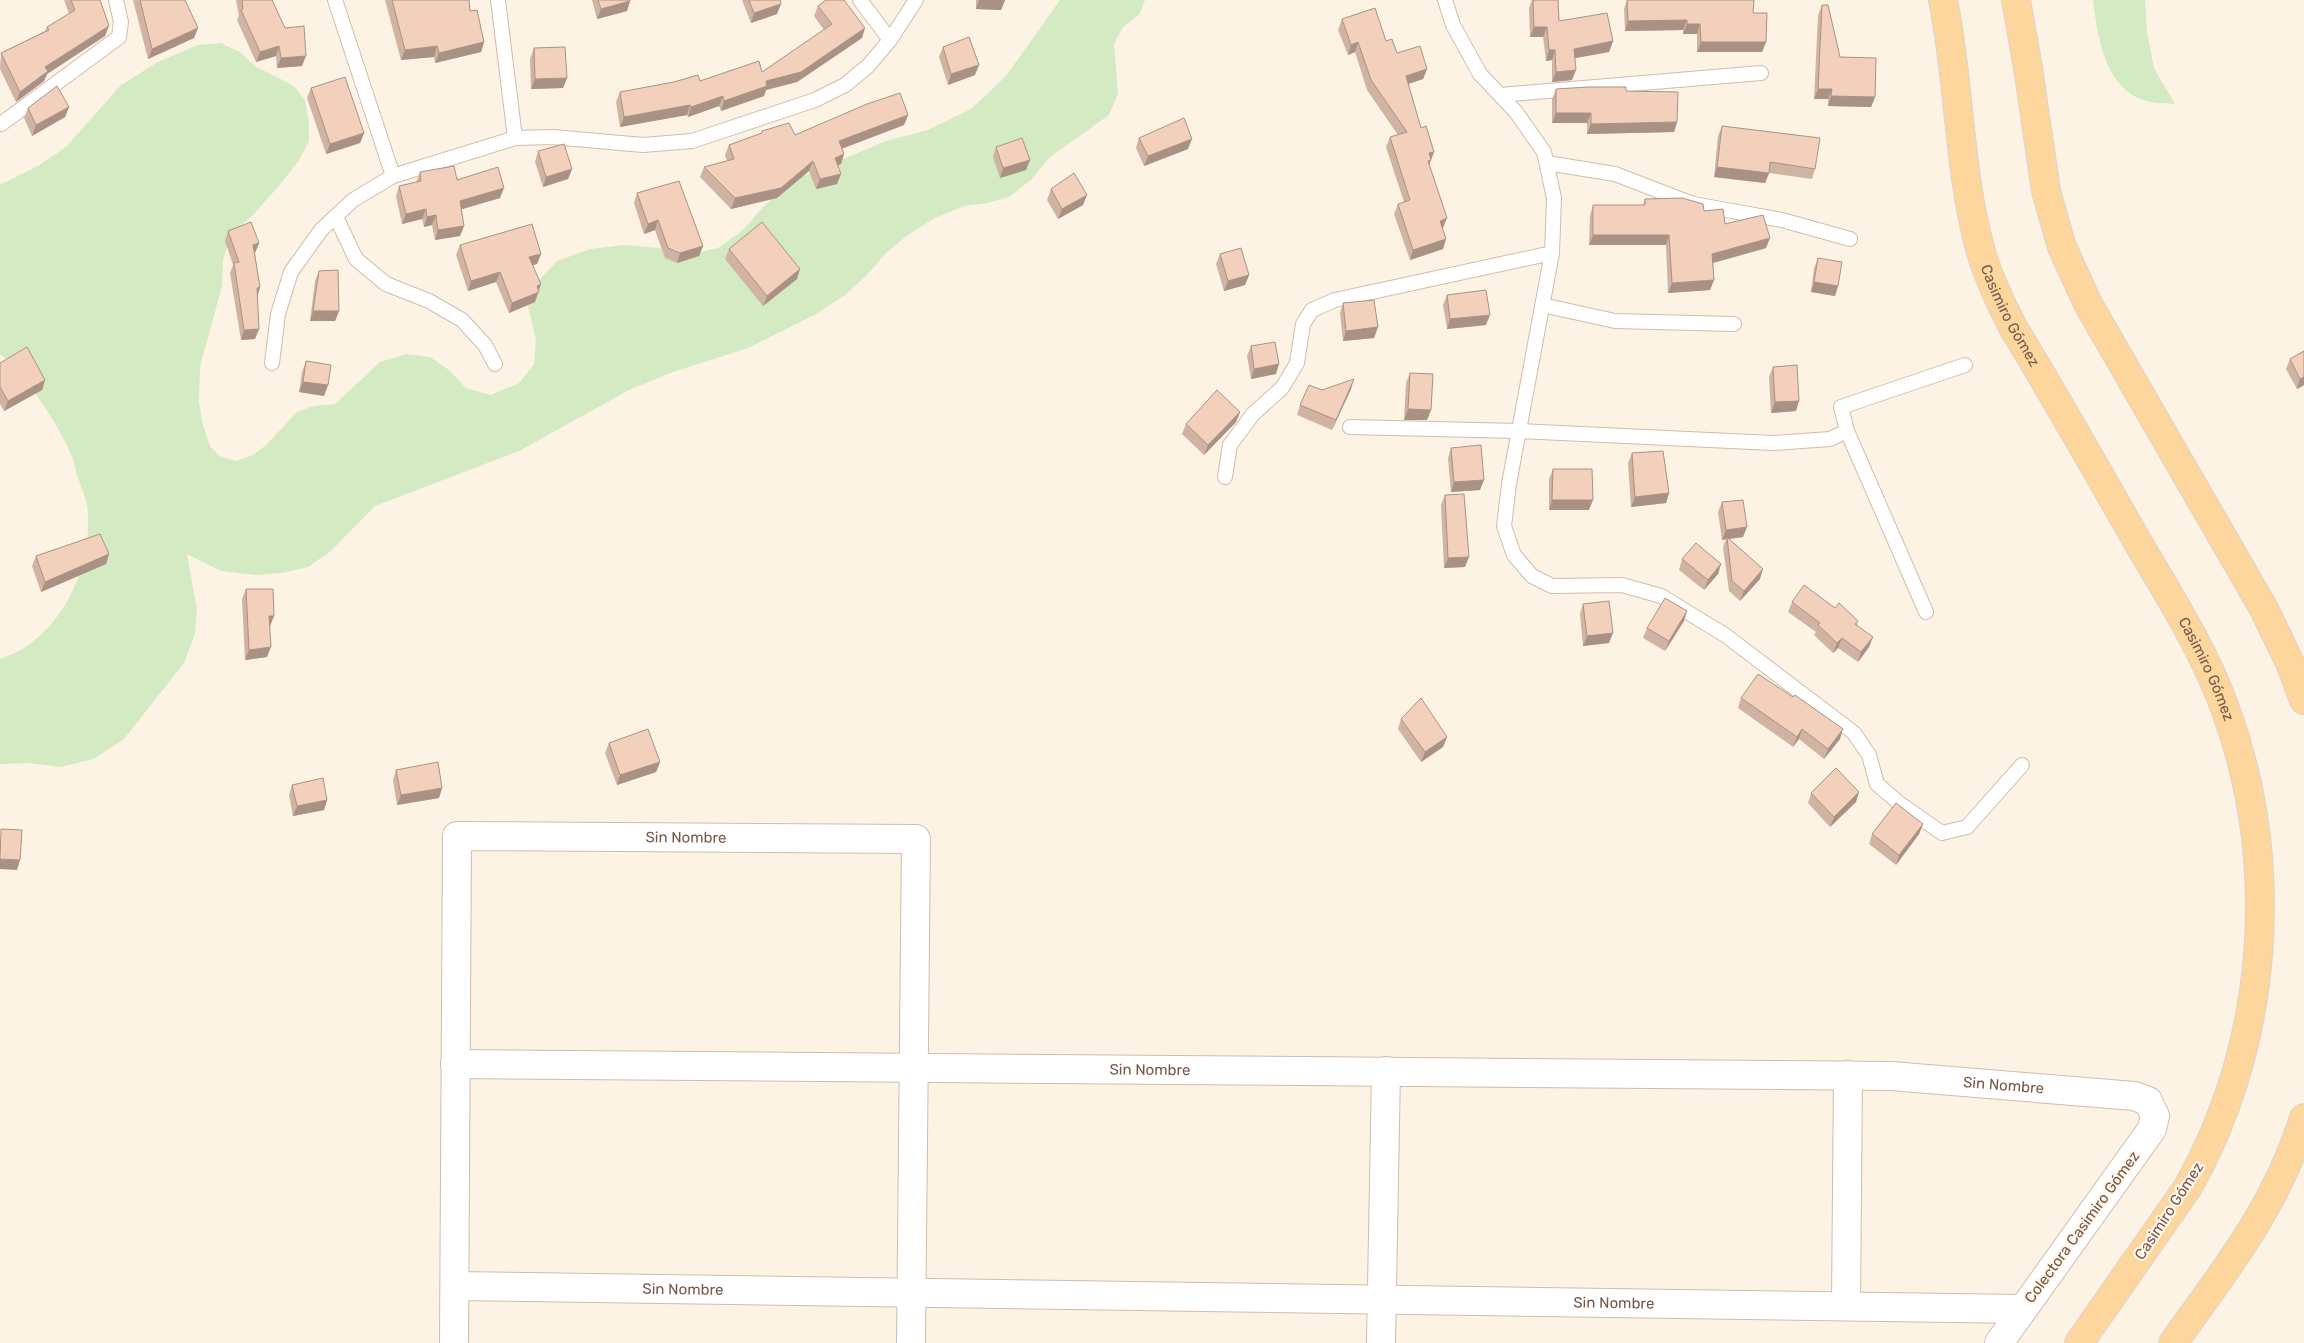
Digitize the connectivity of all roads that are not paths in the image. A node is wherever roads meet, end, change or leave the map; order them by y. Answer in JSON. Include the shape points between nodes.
{"nodes":[{"id":1,"x":116,"y":0,"type":"edge"},
{"id":2,"x":335,"y":0,"type":"edge"},
{"id":3,"x":498,"y":0,"type":"edge"},
{"id":4,"x":860,"y":0,"type":"edge"},
{"id":5,"x":916,"y":0,"type":"edge"},
{"id":6,"x":1445,"y":0,"type":"edge"},
{"id":7,"x":1943,"y":0,"type":"edge"},
{"id":8,"x":2016,"y":0,"type":"edge"},
{"id":9,"x":890,"y":40,"type":"junction"},
{"id":10,"x":1761,"y":73,"type":"dead end"},
{"id":11,"x":1500,"y":95,"type":"junction"},
{"id":12,"x":1,"y":124,"type":"edge"},
{"id":13,"x":515,"y":138,"type":"junction"},
{"id":14,"x":1547,"y":163,"type":"junction"},
{"id":15,"x":393,"y":176,"type":"junction"},
{"id":16,"x":336,"y":217,"type":"junction"},
{"id":17,"x":1850,"y":239,"type":"dead end"},
{"id":18,"x":1552,"y":253,"type":"junction"},
{"id":19,"x":1542,"y":305,"type":"junction"},
{"id":20,"x":1734,"y":324,"type":"dead end"},
{"id":21,"x":272,"y":363,"type":"dead end"},
{"id":22,"x":496,"y":364,"type":"dead end"},
{"id":23,"x":1965,"y":366,"type":"dead end"},
{"id":24,"x":1350,"y":427,"type":"dead end"},
{"id":25,"x":1518,"y":431,"type":"junction"},
{"id":26,"x":1847,"y":431,"type":"junction"},
{"id":27,"x":1225,"y":477,"type":"dead end"},
{"id":28,"x":1926,"y":612,"type":"dead end"},
{"id":29,"x":2304,"y":700,"type":"edge"},
{"id":30,"x":2022,"y":766,"type":"dead end"},
{"id":31,"x":455,"y":1064,"type":"junction"},
{"id":32,"x":914,"y":1068,"type":"junction"},
{"id":33,"x":1386,"y":1071,"type":"junction"},
{"id":34,"x":1848,"y":1075,"type":"junction"},
{"id":35,"x":2153,"y":1108,"type":"joint"},
{"id":36,"x":2304,"y":1118,"type":"edge"},
{"id":37,"x":454,"y":1286,"type":"junction"},
{"id":38,"x":912,"y":1292,"type":"junction"},
{"id":39,"x":1382,"y":1300,"type":"junction"},
{"id":40,"x":1846,"y":1306,"type":"junction"},
{"id":41,"x":2023,"y":1309,"type":"junction"},
{"id":42,"x":454,"y":1343,"type":"edge"},
{"id":43,"x":911,"y":1343,"type":"edge"},
{"id":44,"x":1381,"y":1343,"type":"edge"},
{"id":45,"x":1999,"y":1343,"type":"edge"},
{"id":46,"x":2079,"y":1343,"type":"edge"},
{"id":47,"x":2173,"y":1343,"type":"edge"}],
"edges":[{"from":1,"to":12,"type":"lane","via":[[121,22],[119,37]]},
{"from":2,"to":15,"type":"lane"},
{"from":3,"to":13,"type":"lane"},
{"from":4,"to":9,"type":"lane"},
{"from":5,"to":9,"type":"lane"},
{"from":6,"to":11,"type":"lane","via":[[1453,25],[1480,74]]},
{"from":7,"to":46,"type":"main road","name":"Casimiro Gómez","via":[[1969,199],[1990,280],[2014,329],[2182,618],[2214,680],[2244,766],[2258,849],[2260,922],[2254,990],[2243,1049],[2224,1109],[2183,1195]]},
{"from":8,"to":29,"type":"main road","via":[[2046,192],[2062,247],[2088,304],[2264,609]]},
{"from":9,"to":13,"type":"lane","via":[[868,66],[845,85],[815,100],[692,141],[643,145],[552,137]]},
{"from":10,"to":11,"type":"lane"},
{"from":11,"to":14,"type":"lane","via":[[1544,152]]},
{"from":13,"to":15,"type":"lane"},
{"from":14,"to":17,"type":"lane","via":[[1615,174],[1693,204],[1782,220]]},
{"from":14,"to":18,"type":"lane","via":[[1554,198]]},
{"from":15,"to":16,"type":"lane","via":[[353,200]]},
{"from":16,"to":21,"type":"lane","via":[[322,230],[291,272],[278,314]]},
{"from":16,"to":22,"type":"lane","via":[[356,259],[386,284],[429,301],[462,320],[485,345]]},
{"from":18,"to":19,"type":"lane"},
{"from":18,"to":27,"type":"lane","via":[[1335,300],[1312,310],[1303,324],[1297,364],[1282,388],[1253,414],[1230,445]]},
{"from":19,"to":20,"type":"lane","via":[[1615,321]]},
{"from":19,"to":25,"type":"lane"},
{"from":23,"to":26,"type":"lane","via":[[1841,406]]},
{"from":24,"to":25,"type":"lane"},
{"from":25,"to":26,"type":"lane","via":[[1773,443],[1830,439]]},
{"from":25,"to":30,"type":"lane","via":[[1504,526],[1514,555],[1532,576],[1552,586],[1622,585],[1662,596],[1725,635],[1854,733],[1869,755],[1877,784],[1942,833],[1967,827]]},
{"from":26,"to":28,"type":"lane"},
{"from":31,"to":32,"type":"street","name":"Sin Nombre"},
{"from":31,"to":32,"type":"street","name":"Sin Nombre","via":[[457,836],[916,839]]},
{"from":31,"to":37,"type":"street","name":"Sin Nombre"},
{"from":32,"to":33,"type":"street","name":"Sin Nombre"},
{"from":32,"to":38,"type":"street","name":"Sin Nombre"},
{"from":33,"to":34,"type":"street","name":"Sin Nombre"},
{"from":33,"to":39,"type":"street"},
{"from":34,"to":35,"type":"street","name":"Sin Nombre","via":[[1913,1077],[2134,1096],[2148,1101]]},
{"from":34,"to":40,"type":"street"},
{"from":35,"to":41,"type":"street","name":"Colectora Casimiro Gómez","via":[[2155,1123],[2152,1130]]},
{"from":36,"to":47,"type":"main road","via":[[2283,1173],[2260,1219]]},
{"from":37,"to":38,"type":"street","name":"Sin Nombre"},
{"from":37,"to":42,"type":"street","name":"Sin Nombre"},
{"from":38,"to":39,"type":"street","name":"Sin Nombre"},
{"from":38,"to":43,"type":"street","name":"Sin Nombre"},
{"from":39,"to":40,"type":"street","name":"Sin Nombre"},
{"from":39,"to":44,"type":"street"},
{"from":40,"to":41,"type":"street","name":"Sin Nombre"},
{"from":41,"to":45,"type":"street","name":"Colectora Casimiro Gómez"}]}
